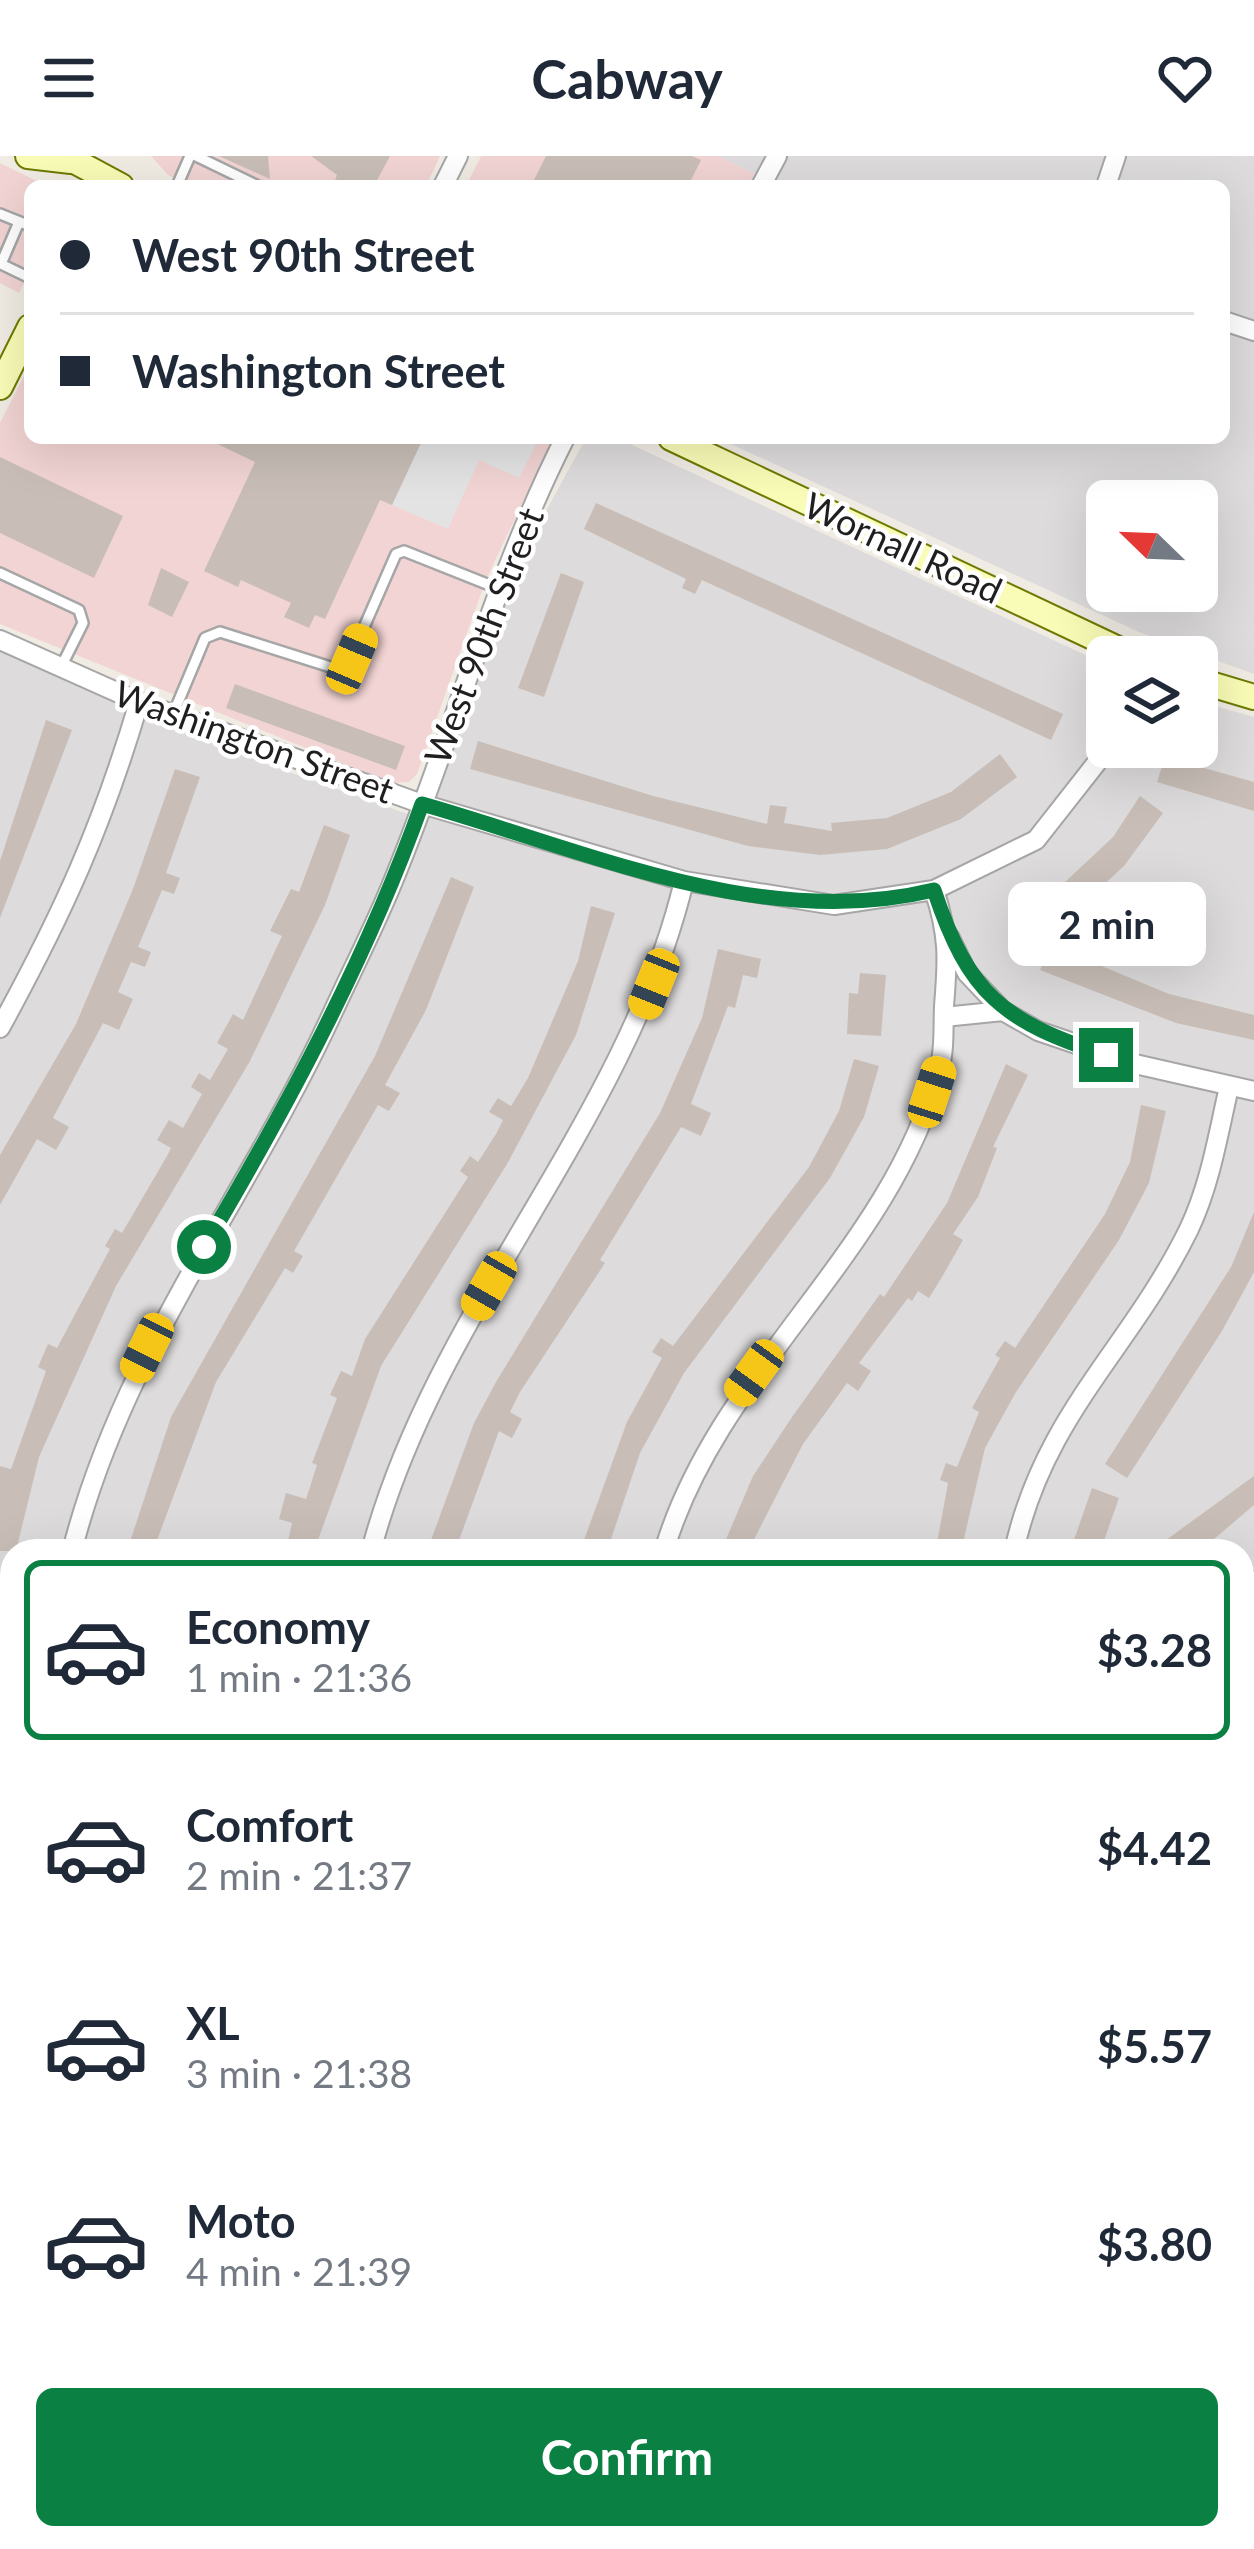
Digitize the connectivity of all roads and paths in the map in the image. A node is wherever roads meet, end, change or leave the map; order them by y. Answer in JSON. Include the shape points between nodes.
{"nodes":[{"id":1,"x":28,"y":156,"type":"edge"},
{"id":2,"x":193,"y":156,"type":"edge"},
{"id":3,"x":68,"y":159,"type":"edge"},
{"id":4,"x":110,"y":176,"type":"edge"},
{"id":5,"x":245,"y":180,"type":"edge"},
{"id":6,"x":24,"y":226,"type":"edge"},
{"id":7,"x":24,"y":275,"type":"edge"},
{"id":8,"x":24,"y":339,"type":"edge"},
{"id":9,"x":0,"y":387,"type":"edge"},
{"id":10,"x":562,"y":444,"type":"edge"},
{"id":11,"x":683,"y":444,"type":"edge"},
{"id":12,"x":0,"y":573,"type":"edge"},
{"id":13,"x":497,"y":588,"type":"junction"},
{"id":14,"x":1090,"y":636,"type":"edge"},
{"id":15,"x":0,"y":640,"type":"edge"},
{"id":16,"x":62,"y":668,"type":"junction"},
{"id":17,"x":1218,"y":686,"type":"edge"},
{"id":18,"x":1254,"y":697,"type":"edge"},
{"id":19,"x":140,"y":702,"type":"junction"},
{"id":20,"x":174,"y":715,"type":"junction"},
{"id":21,"x":1093,"y":768,"type":"edge"},
{"id":22,"x":422,"y":804,"type":"junction"},
{"id":23,"x":684,"y":881,"type":"junction"},
{"id":24,"x":934,"y":890,"type":"junction"},
{"id":25,"x":949,"y":936,"type":"junction"},
{"id":26,"x":1003,"y":1011,"type":"junction"},
{"id":27,"x":944,"y":1016,"type":"junction"},
{"id":28,"x":0,"y":1028,"type":"edge"},
{"id":29,"x":1229,"y":1088,"type":"junction"},
{"id":30,"x":1254,"y":1091,"type":"edge"},
{"id":31,"x":76,"y":1539,"type":"edge"},
{"id":32,"x":375,"y":1539,"type":"edge"},
{"id":33,"x":668,"y":1539,"type":"edge"},
{"id":34,"x":1017,"y":1539,"type":"edge"}],
"edges":[{"from":1,"to":3,"type":"main road"},
{"from":2,"to":5,"type":"lane"},
{"from":3,"to":4,"type":"main road"},
{"from":6,"to":7,"type":"lane","via":[[1,264]]},
{"from":8,"to":9,"type":"main road"},
{"from":10,"to":13,"type":"street","name":"West 90th Street"},
{"from":11,"to":14,"type":"main road","name":"Wornall Road"},
{"from":12,"to":16,"type":"lane","via":[[79,610],[82,623]]},
{"from":13,"to":20,"type":"lane","via":[[404,550],[346,667],[220,632],[205,638]]},
{"from":13,"to":22,"type":"street","name":"West 90th Street"},
{"from":15,"to":16,"type":"street","name":"Washington Street"},
{"from":16,"to":19,"type":"street","name":"Washington Street"},
{"from":17,"to":18,"type":"main road"},
{"from":19,"to":20,"type":"street","name":"Washington Street"},
{"from":19,"to":28,"type":"street","via":[[67,907]]},
{"from":20,"to":22,"type":"street","name":"Washington Street"},
{"from":21,"to":24,"type":"street","name":"Washington Street","via":[[1036,840]]},
{"from":22,"to":23,"type":"street","name":"Washington Street"},
{"from":22,"to":31,"type":"street","name":"West 90th Street","via":[[314,1054],[119,1406]]},
{"from":23,"to":24,"type":"street","name":"Washington Street","via":[[834,905]]},
{"from":23,"to":32,"type":"street","via":[[640,1020],[446,1363]]},
{"from":24,"to":25,"type":"street"},
{"from":25,"to":26,"type":"street","via":[[967,973]]},
{"from":25,"to":27,"type":"street"},
{"from":26,"to":27,"type":"street"},
{"from":26,"to":29,"type":"street","via":[[1078,1046]]},
{"from":27,"to":33,"type":"street","via":[[941,1065],[905,1160],[731,1405]]},
{"from":29,"to":30,"type":"street"},
{"from":29,"to":34,"type":"street","via":[[1189,1228],[1060,1425]]}]}
